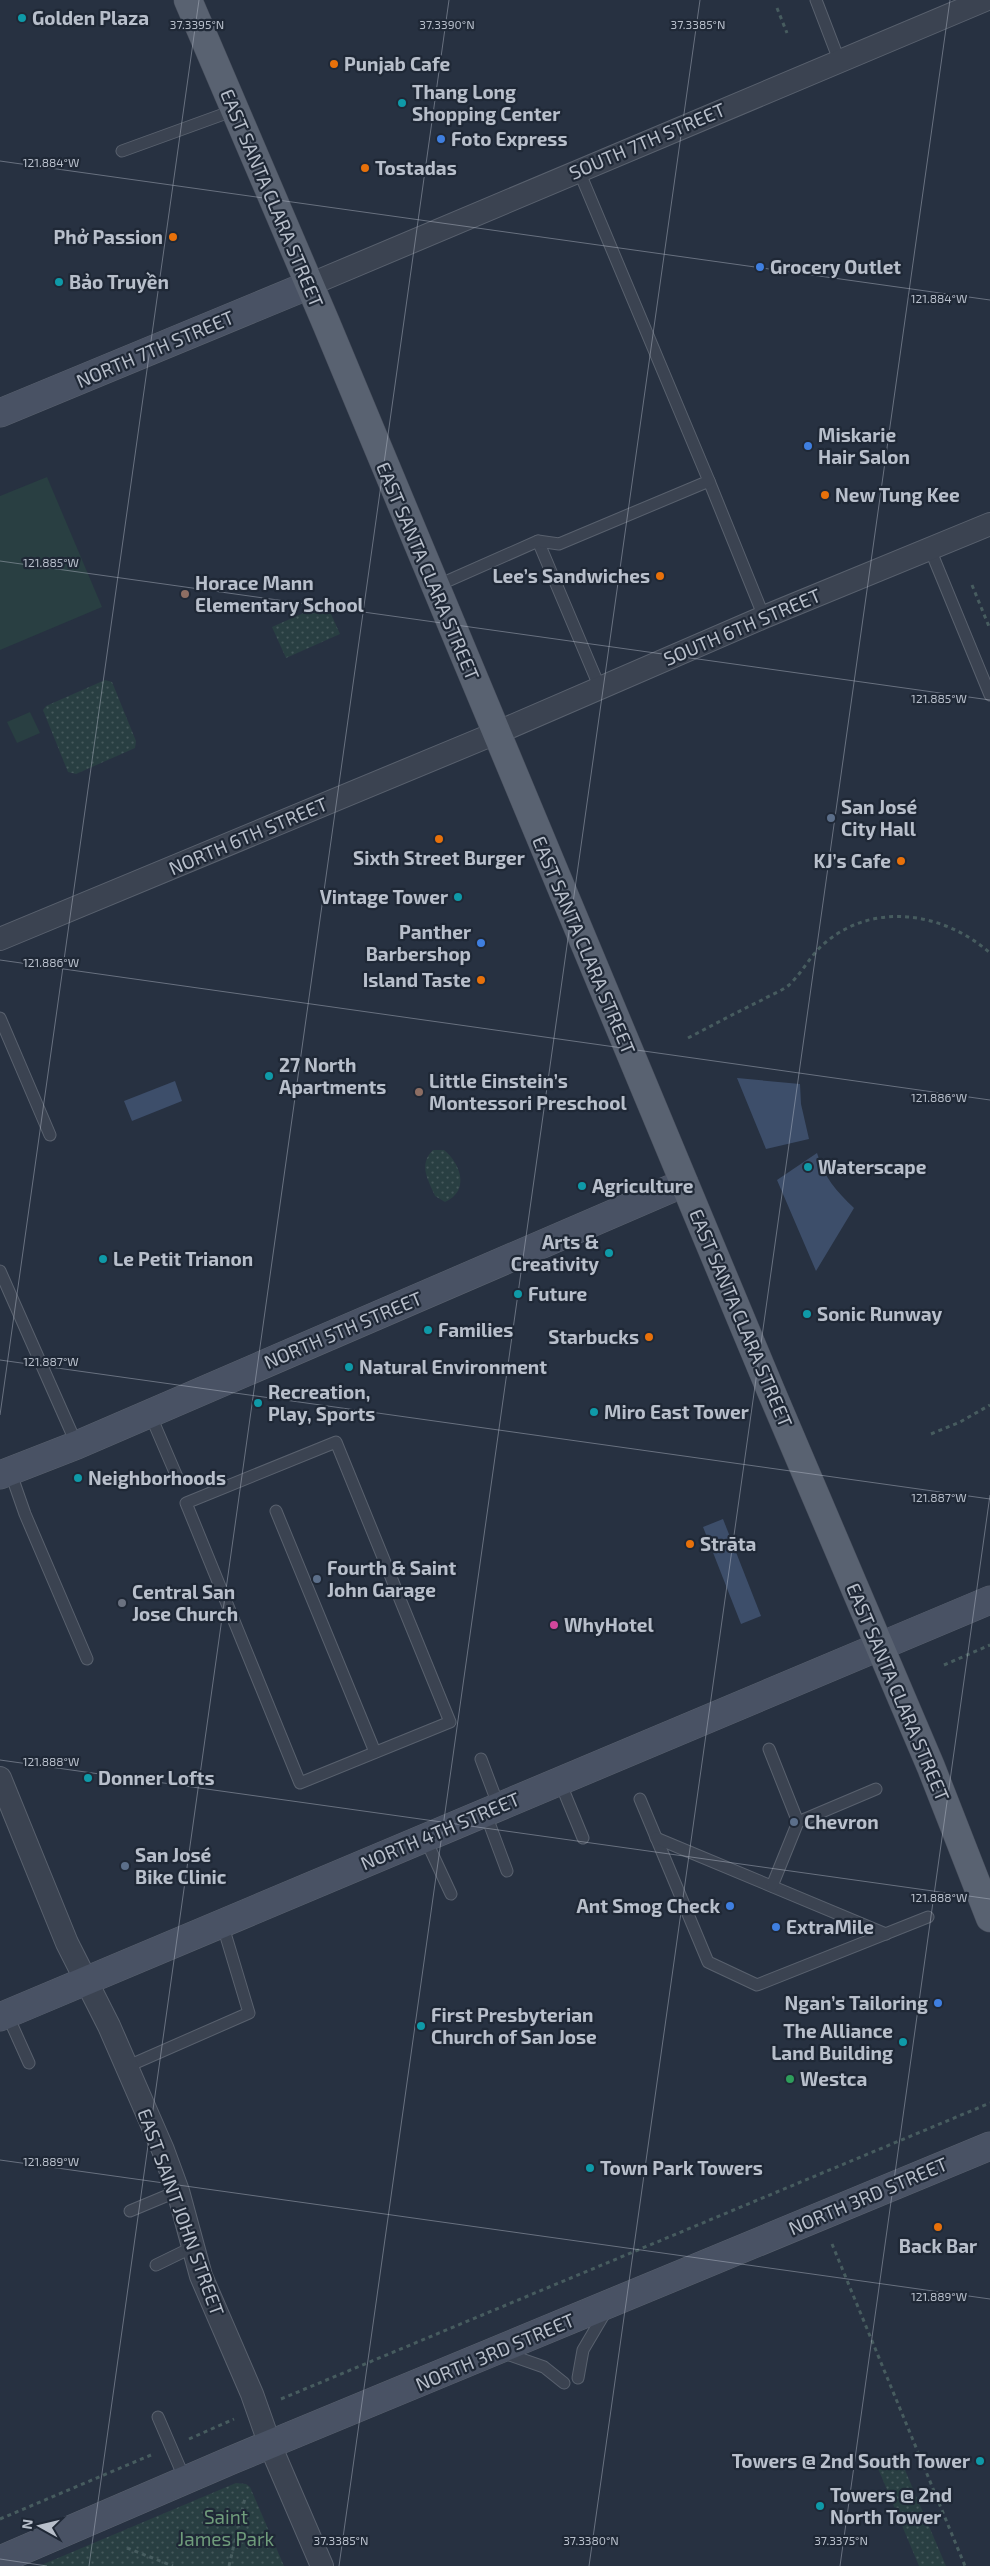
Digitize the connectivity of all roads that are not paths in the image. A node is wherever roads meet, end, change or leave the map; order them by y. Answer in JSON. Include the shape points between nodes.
{"nodes":[{"id":1,"x":188,"y":0,"type":"edge"},
{"id":2,"x":816,"y":0,"type":"edge"},
{"id":3,"x":985,"y":0,"type":"edge"},
{"id":4,"x":839,"y":60,"type":"junction"},
{"id":5,"x":234,"y":110,"type":"junction"},
{"id":6,"x":122,"y":151,"type":"dead end"},
{"id":7,"x":579,"y":171,"type":"junction"},
{"id":8,"x":310,"y":285,"type":"junction"},
{"id":9,"x":0,"y":413,"type":"edge"},
{"id":10,"x":709,"y":480,"type":"junction"},
{"id":11,"x":990,"y":524,"type":"edge"},
{"id":12,"x":538,"y":541,"type":"junction"},
{"id":13,"x":930,"y":549,"type":"junction"},
{"id":14,"x":434,"y":587,"type":"junction"},
{"id":15,"x":764,"y":616,"type":"junction"},
{"id":16,"x":600,"y":688,"type":"junction"},
{"id":17,"x":990,"y":695,"type":"edge"},
{"id":18,"x":496,"y":733,"type":"junction"},
{"id":19,"x":0,"y":939,"type":"edge"},
{"id":20,"x":0,"y":1018,"type":"edge"},
{"id":21,"x":50,"y":1135,"type":"dead end"},
{"id":22,"x":684,"y":1183,"type":"junction"},
{"id":23,"x":0,"y":1271,"type":"edge"},
{"id":24,"x":150,"y":1413,"type":"junction"},
{"id":25,"x":77,"y":1445,"type":"junction"},
{"id":26,"x":5,"y":1473,"type":"edge"},
{"id":27,"x":177,"y":1477,"type":"dead end"},
{"id":28,"x":276,"y":1511,"type":"dead end"},
{"id":29,"x":990,"y":1600,"type":"edge"},
{"id":30,"x":880,"y":1647,"type":"junction"},
{"id":31,"x":87,"y":1659,"type":"dead end"},
{"id":32,"x":769,"y":1748,"type":"dead end"},
{"id":33,"x":375,"y":1752,"type":"junction"},
{"id":34,"x":481,"y":1759,"type":"dead end"},
{"id":35,"x":0,"y":1778,"type":"edge"},
{"id":36,"x":560,"y":1782,"type":"junction"},
{"id":37,"x":876,"y":1789,"type":"dead end"},
{"id":38,"x":640,"y":1799,"type":"dead end"},
{"id":39,"x":492,"y":1810,"type":"junction"},
{"id":40,"x":798,"y":1822,"type":"junction"},
{"id":41,"x":425,"y":1838,"type":"junction"},
{"id":42,"x":583,"y":1838,"type":"dead end"},
{"id":43,"x":656,"y":1838,"type":"junction"},
{"id":44,"x":507,"y":1871,"type":"dead end"},
{"id":45,"x":772,"y":1886,"type":"junction"},
{"id":46,"x":451,"y":1894,"type":"dead end"},
{"id":47,"x":928,"y":1917,"type":"dead end"},
{"id":48,"x":990,"y":1918,"type":"edge"},
{"id":49,"x":222,"y":1922,"type":"junction"},
{"id":50,"x":886,"y":1934,"type":"junction"},
{"id":51,"x":86,"y":1979,"type":"junction"},
{"id":52,"x":3,"y":2015,"type":"edge"},
{"id":53,"x":29,"y":2063,"type":"dead end"},
{"id":54,"x":126,"y":2067,"type":"junction"},
{"id":55,"x":990,"y":2146,"type":"edge"},
{"id":56,"x":178,"y":2192,"type":"junction"},
{"id":57,"x":130,"y":2211,"type":"dead end"},
{"id":58,"x":193,"y":2247,"type":"junction"},
{"id":59,"x":156,"y":2265,"type":"dead end"},
{"id":60,"x":612,"y":2303,"type":"junction"},
{"id":61,"x":497,"y":2351,"type":"junction"},
{"id":62,"x":578,"y":2378,"type":"dead end"},
{"id":63,"x":564,"y":2383,"type":"dead end"},
{"id":64,"x":158,"y":2417,"type":"dead end"},
{"id":65,"x":270,"y":2445,"type":"junction"},
{"id":66,"x":186,"y":2482,"type":"junction"},
{"id":67,"x":0,"y":2560,"type":"edge"},
{"id":68,"x":322,"y":2566,"type":"edge"}],
"edges":[{"from":1,"to":5,"type":"main road","name":"EAST SANTA CLARA STREET"},
{"from":2,"to":4,"type":"lane"},
{"from":3,"to":4,"type":"street","name":"SOUTH 7TH STREET"},
{"from":4,"to":7,"type":"street","name":"SOUTH 7TH STREET"},
{"from":5,"to":6,"type":"lane"},
{"from":5,"to":8,"type":"main road","name":"EAST SANTA CLARA STREET"},
{"from":7,"to":8,"type":"street","name":"SOUTH 7TH STREET"},
{"from":7,"to":10,"type":"lane"},
{"from":8,"to":9,"type":"main road","name":"NORTH 7TH STREET"},
{"from":8,"to":14,"type":"main road","name":"EAST SANTA CLARA STREET"},
{"from":10,"to":12,"type":"lane","via":[[559,544]]},
{"from":10,"to":15,"type":"lane"},
{"from":11,"to":13,"type":"street","name":"SOUTH 6TH STREET"},
{"from":12,"to":14,"type":"lane"},
{"from":12,"to":16,"type":"lane"},
{"from":13,"to":15,"type":"street","name":"SOUTH 6TH STREET"},
{"from":13,"to":17,"type":"lane"},
{"from":14,"to":18,"type":"main road","name":"EAST SANTA CLARA STREET"},
{"from":15,"to":16,"type":"street","name":"SOUTH 6TH STREET"},
{"from":16,"to":18,"type":"street","name":"SOUTH 6TH STREET"},
{"from":18,"to":19,"type":"street","name":"NORTH 6TH STREET"},
{"from":18,"to":22,"type":"main road","name":"EAST SANTA CLARA STREET"},
{"from":20,"to":21,"type":"lane"},
{"from":22,"to":24,"type":"main road","name":"NORTH 5TH STREET"},
{"from":22,"to":30,"type":"main road","name":"EAST SANTA CLARA STREET"},
{"from":23,"to":25,"type":"lane"},
{"from":24,"to":25,"type":"main road","name":"NORTH 5TH STREET"},
{"from":24,"to":27,"type":"lane"},
{"from":25,"to":26,"type":"main road","name":"NORTH 5TH STREET"},
{"from":26,"to":31,"type":"lane"},
{"from":28,"to":33,"type":"lane"},
{"from":29,"to":30,"type":"main road","name":"NORTH 4TH STREET"},
{"from":30,"to":36,"type":"main road","name":"NORTH 4TH STREET"},
{"from":30,"to":48,"type":"main road","name":"EAST SANTA CLARA STREET"},
{"from":32,"to":40,"type":"lane"},
{"from":33,"to":33,"type":"lane","via":[[300,1783],[186,1503],[336,1442],[450,1722]]},
{"from":34,"to":39,"type":"lane"},
{"from":35,"to":51,"type":"street","name":"EAST SAINT JOHN STREET"},
{"from":36,"to":39,"type":"main road","name":"NORTH 4TH STREET"},
{"from":36,"to":42,"type":"lane"},
{"from":37,"to":40,"type":"lane"},
{"from":38,"to":43,"type":"lane"},
{"from":39,"to":41,"type":"main road","name":"NORTH 4TH STREET"},
{"from":39,"to":44,"type":"lane"},
{"from":40,"to":45,"type":"lane"},
{"from":41,"to":46,"type":"lane"},
{"from":41,"to":49,"type":"main road","name":"NORTH 4TH STREET"},
{"from":43,"to":45,"type":"lane"},
{"from":43,"to":50,"type":"lane","via":[[708,1962],[756,1985]]},
{"from":45,"to":50,"type":"lane"},
{"from":47,"to":50,"type":"lane"},
{"from":49,"to":51,"type":"main road","name":"NORTH 4TH STREET"},
{"from":49,"to":54,"type":"lane","via":[[249,2013]]},
{"from":51,"to":52,"type":"main road","name":"NORTH 4TH STREET"},
{"from":51,"to":54,"type":"street","name":"EAST SAINT JOHN STREET"},
{"from":52,"to":53,"type":"lane"},
{"from":54,"to":56,"type":"street","name":"EAST SAINT JOHN STREET"},
{"from":55,"to":60,"type":"main road","name":"NORTH 3RD STREET"},
{"from":56,"to":57,"type":"lane"},
{"from":56,"to":58,"type":"street","name":"EAST SAINT JOHN STREET"},
{"from":58,"to":59,"type":"lane"},
{"from":58,"to":65,"type":"street","name":"EAST SAINT JOHN STREET","via":[[201,2276],[252,2394]]},
{"from":60,"to":61,"type":"main road","name":"NORTH 3RD STREET"},
{"from":60,"to":62,"type":"lane","via":[[583,2350]]},
{"from":61,"to":63,"type":"lane","via":[[544,2367]]},
{"from":61,"to":65,"type":"main road","name":"NORTH 3RD STREET"},
{"from":64,"to":66,"type":"lane"},
{"from":65,"to":66,"type":"main road","name":"NORTH 3RD STREET"},
{"from":65,"to":68,"type":"street","name":"EAST SAINT JOHN STREET"},
{"from":66,"to":67,"type":"main road","name":"NORTH 3RD STREET"}]}
